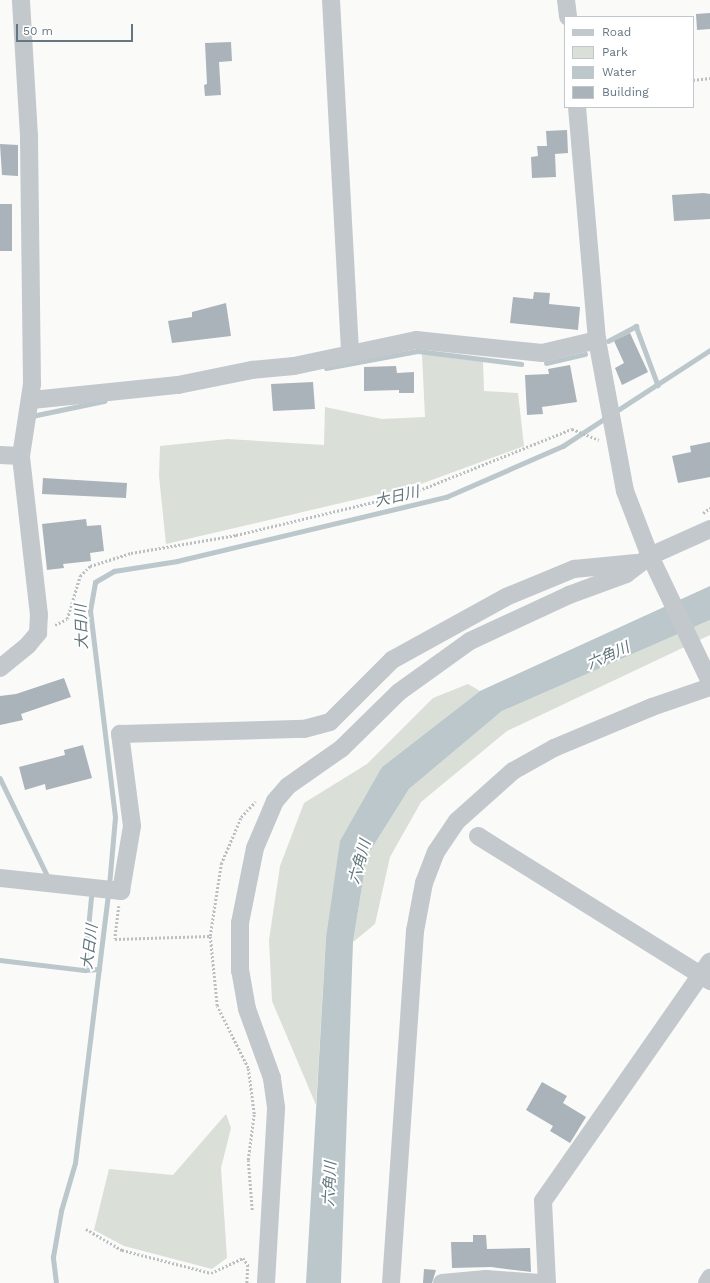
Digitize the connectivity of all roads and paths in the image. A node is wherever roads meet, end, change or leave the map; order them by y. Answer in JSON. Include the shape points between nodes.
{"nodes":[{"id":1,"x":21,"y":0,"type":"edge"},
{"id":2,"x":331,"y":0,"type":"edge"},
{"id":3,"x":566,"y":0,"type":"edge"},
{"id":4,"x":568,"y":16,"type":"edge"},
{"id":5,"x":710,"y":78,"type":"edge"},
{"id":6,"x":694,"y":80,"type":"edge"},
{"id":7,"x":577,"y":108,"type":"edge"},
{"id":8,"x":597,"y":340,"type":"junction"},
{"id":9,"x":350,"y":352,"type":"junction"},
{"id":10,"x":32,"y":400,"type":"junction"},
{"id":11,"x":588,"y":438,"type":"dead end"},
{"id":12,"x":0,"y":455,"type":"edge"},
{"id":13,"x":22,"y":456,"type":"junction"},
{"id":14,"x":710,"y":529,"type":"edge"},
{"id":15,"x":648,"y":562,"type":"junction"},
{"id":16,"x":38,"y":633,"type":"junction"},
{"id":17,"x":0,"y":668,"type":"edge"},
{"id":18,"x":709,"y":682,"type":"edge"},
{"id":19,"x":478,"y":836,"type":"dead end"},
{"id":20,"x":0,"y":878,"type":"edge"},
{"id":21,"x":113,"y":891,"type":"junction"},
{"id":22,"x":210,"y":936,"type":"dead end"},
{"id":23,"x":707,"y":973,"type":"edge"},
{"id":24,"x":86,"y":1228,"type":"dead end"},
{"id":25,"x":710,"y":1278,"type":"edge"},
{"id":26,"x":247,"y":1283,"type":"edge"},
{"id":27,"x":266,"y":1283,"type":"edge"},
{"id":28,"x":391,"y":1283,"type":"edge"},
{"id":29,"x":442,"y":1283,"type":"edge"},
{"id":30,"x":540,"y":1283,"type":"edge"},
{"id":31,"x":546,"y":1283,"type":"edge"},
{"id":32,"x":707,"y":1283,"type":"edge"}],
"edges":[{"from":1,"to":10,"type":"street","via":[[29,136]]},
{"from":2,"to":9,"type":"street"},
{"from":3,"to":4,"type":"street"},
{"from":5,"to":6,"type":"path"},
{"from":7,"to":8,"type":"street"},
{"from":8,"to":9,"type":"street","via":[[542,353],[416,340]]},
{"from":8,"to":15,"type":"street","via":[[625,491]]},
{"from":9,"to":10,"type":"street","via":[[294,366],[252,370],[178,385]]},
{"from":10,"to":13,"type":"street","via":[[26,415]]},
{"from":11,"to":16,"type":"path","via":[[572,429],[415,492],[236,535],[131,553],[90,566],[80,576],[67,619]]},
{"from":12,"to":13,"type":"street"},
{"from":13,"to":16,"type":"street","via":[[39,615]]},
{"from":14,"to":15,"type":"street"},
{"from":15,"to":18,"type":"street"},
{"from":15,"to":21,"type":"street","via":[[574,569],[506,597],[392,660],[330,722],[304,729],[120,734],[132,826]]},
{"from":15,"to":27,"type":"street","via":[[626,574],[522,615],[439,660],[399,692],[342,748],[288,786],[275,801],[255,848],[240,923],[240,971],[247,1009],[272,1078],[276,1107]]},
{"from":16,"to":17,"type":"street","via":[[28,645]]},
{"from":18,"to":28,"type":"street","via":[[561,745],[513,771],[457,821],[436,852],[424,883],[415,931]]},
{"from":19,"to":23,"type":"street"},
{"from":20,"to":21,"type":"street"},
{"from":21,"to":22,"type":"path","via":[[115,939]]},
{"from":23,"to":31,"type":"street","via":[[543,1201]]},
{"from":24,"to":26,"type":"path","via":[[122,1250],[211,1273],[243,1258],[248,1265]]},
{"from":25,"to":32,"type":"street"},
{"from":29,"to":30,"type":"street","via":[[486,1279]]}]}
